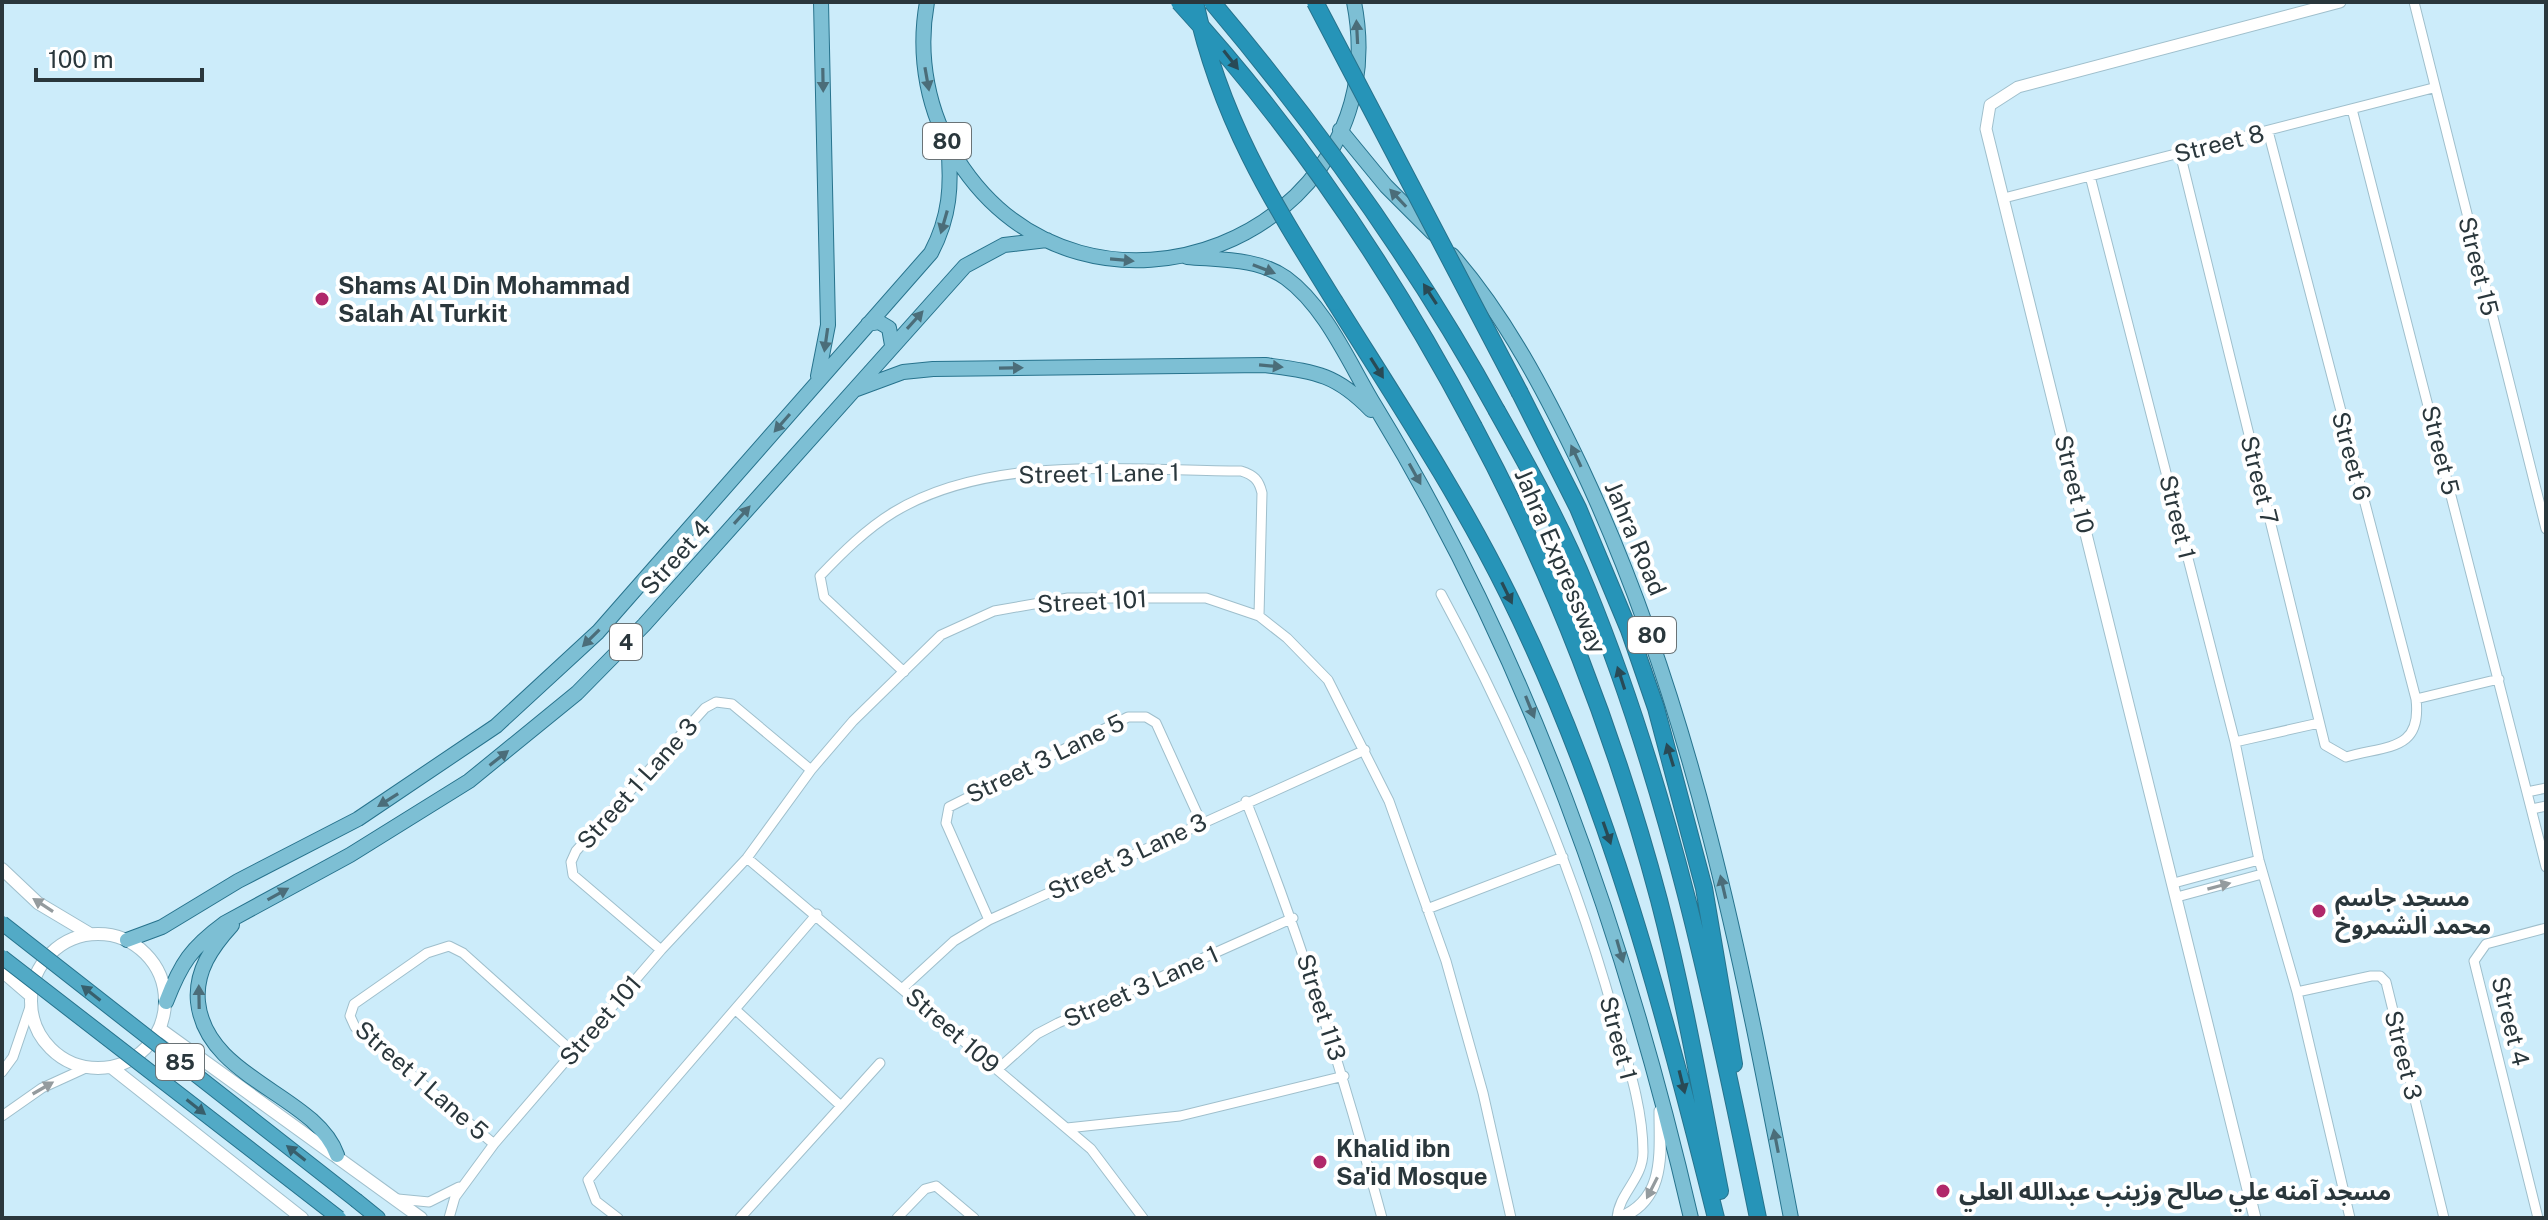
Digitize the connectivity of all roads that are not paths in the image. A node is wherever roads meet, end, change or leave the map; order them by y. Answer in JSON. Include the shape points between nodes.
{"nodes":[{"id":1,"x":821,"y":2,"type":"edge"},
{"id":2,"x":927,"y":2,"type":"edge"},
{"id":3,"x":1179,"y":2,"type":"edge"},
{"id":4,"x":1195,"y":2,"type":"edge"},
{"id":5,"x":1212,"y":2,"type":"edge"},
{"id":6,"x":1315,"y":2,"type":"edge"},
{"id":7,"x":1354,"y":2,"type":"edge"},
{"id":8,"x":2340,"y":2,"type":"edge"},
{"id":9,"x":2414,"y":2,"type":"edge"},
{"id":10,"x":2433,"y":88,"type":"junction"},
{"id":11,"x":2352,"y":109,"type":"junction"},
{"id":12,"x":1340,"y":130,"type":"junction"},
{"id":13,"x":2268,"y":131,"type":"junction"},
{"id":14,"x":948,"y":145,"type":"junction"},
{"id":15,"x":2180,"y":153,"type":"junction"},
{"id":16,"x":2090,"y":176,"type":"junction"},
{"id":17,"x":2004,"y":198,"type":"junction"},
{"id":18,"x":1047,"y":240,"type":"junction"},
{"id":19,"x":1187,"y":257,"type":"junction"},
{"id":20,"x":868,"y":324,"type":"junction"},
{"id":21,"x":892,"y":345,"type":"junction"},
{"id":22,"x":815,"y":385,"type":"junction"},
{"id":23,"x":853,"y":390,"type":"junction"},
{"id":24,"x":1390,"y":430,"type":"junction"},
{"id":25,"x":2546,"y":529,"type":"edge"},
{"id":26,"x":1441,"y":594,"type":"dead end"},
{"id":27,"x":1259,"y":616,"type":"junction"},
{"id":28,"x":904,"y":672,"type":"junction"},
{"id":29,"x":2499,"y":679,"type":"junction"},
{"id":30,"x":2416,"y":699,"type":"junction"},
{"id":31,"x":2319,"y":723,"type":"junction"},
{"id":32,"x":2235,"y":742,"type":"junction"},
{"id":33,"x":1365,"y":750,"type":"junction"},
{"id":34,"x":811,"y":770,"type":"junction"},
{"id":35,"x":2546,"y":788,"type":"edge"},
{"id":36,"x":2527,"y":792,"type":"junction"},
{"id":37,"x":1246,"y":801,"type":"junction"},
{"id":38,"x":2546,"y":806,"type":"edge"},
{"id":39,"x":2532,"y":809,"type":"junction"},
{"id":40,"x":1201,"y":822,"type":"junction"},
{"id":41,"x":1563,"y":857,"type":"junction"},
{"id":42,"x":747,"y":858,"type":"junction"},
{"id":43,"x":2259,"y":860,"type":"junction"},
{"id":44,"x":2546,"y":867,"type":"edge"},
{"id":45,"x":2,"y":869,"type":"edge"},
{"id":46,"x":2262,"y":874,"type":"junction"},
{"id":47,"x":2174,"y":883,"type":"junction"},
{"id":48,"x":2177,"y":897,"type":"junction"},
{"id":49,"x":251,"y":909,"type":"junction"},
{"id":50,"x":1427,"y":909,"type":"junction"},
{"id":51,"x":817,"y":914,"type":"junction"},
{"id":52,"x":1293,"y":918,"type":"junction"},
{"id":53,"x":989,"y":920,"type":"junction"},
{"id":54,"x":2,"y":923,"type":"edge"},
{"id":55,"x":2546,"y":928,"type":"edge"},
{"id":56,"x":90,"y":934,"type":"junction"},
{"id":57,"x":127,"y":940,"type":"junction"},
{"id":58,"x":661,"y":950,"type":"junction"},
{"id":59,"x":2,"y":957,"type":"edge"},
{"id":60,"x":2,"y":971,"type":"edge"},
{"id":61,"x":904,"y":987,"type":"junction"},
{"id":62,"x":2297,"y":992,"type":"junction"},
{"id":63,"x":31,"y":1000,"type":"junction"},
{"id":64,"x":166,"y":1002,"type":"junction"},
{"id":65,"x":737,"y":1011,"type":"junction"},
{"id":66,"x":160,"y":1029,"type":"junction"},
{"id":67,"x":572,"y":1051,"type":"junction"},
{"id":68,"x":880,"y":1063,"type":"dead end"},
{"id":69,"x":88,"y":1067,"type":"junction"},
{"id":70,"x":111,"y":1067,"type":"junction"},
{"id":71,"x":998,"y":1069,"type":"junction"},
{"id":72,"x":2,"y":1072,"type":"edge"},
{"id":73,"x":1344,"y":1076,"type":"junction"},
{"id":74,"x":1660,"y":1086,"type":"junction"},
{"id":75,"x":841,"y":1106,"type":"junction"},
{"id":76,"x":1735,"y":1106,"type":"junction"},
{"id":77,"x":2,"y":1116,"type":"edge"},
{"id":78,"x":1067,"y":1128,"type":"junction"},
{"id":79,"x":494,"y":1144,"type":"junction"},
{"id":80,"x":337,"y":1155,"type":"junction"},
{"id":81,"x":465,"y":1183,"type":"junction"},
{"id":82,"x":395,"y":1198,"type":"junction"},
{"id":83,"x":302,"y":1218,"type":"edge"},
{"id":84,"x":339,"y":1218,"type":"edge"},
{"id":85,"x":378,"y":1218,"type":"edge"},
{"id":86,"x":421,"y":1218,"type":"edge"},
{"id":87,"x":449,"y":1218,"type":"edge"},
{"id":88,"x":618,"y":1218,"type":"edge"},
{"id":89,"x":740,"y":1218,"type":"edge"},
{"id":90,"x":897,"y":1218,"type":"edge"},
{"id":91,"x":974,"y":1218,"type":"edge"},
{"id":92,"x":1143,"y":1218,"type":"edge"},
{"id":93,"x":1382,"y":1218,"type":"edge"},
{"id":94,"x":1511,"y":1218,"type":"edge"},
{"id":95,"x":1618,"y":1218,"type":"edge"},
{"id":96,"x":1691,"y":1218,"type":"edge"},
{"id":97,"x":1716,"y":1218,"type":"edge"},
{"id":98,"x":1725,"y":1218,"type":"edge"},
{"id":99,"x":1758,"y":1218,"type":"edge"},
{"id":100,"x":1791,"y":1218,"type":"edge"},
{"id":101,"x":2255,"y":1218,"type":"edge"},
{"id":102,"x":2350,"y":1218,"type":"edge"},
{"id":103,"x":2444,"y":1218,"type":"edge"},
{"id":104,"x":2538,"y":1218,"type":"edge"}],
"edges":[{"from":1,"to":22,"type":"main road","one_way":true,"via":[[828,325]]},
{"from":2,"to":14,"type":"main road","number":"80","one_way":true,"via":[[925,70]]},
{"from":3,"to":98,"type":"highway","name":"Jahra Expressway","one_way":true,"bridge":true,"via":[[1222,48],[1335,198],[1405,304],[1509,497],[1558,609],[1638,828],[1671,947]]},
{"from":4,"to":97,"type":"highway","one_way":true,"bridge":true,"via":[[1211,66],[1243,149],[1465,511],[1557,703],[1624,881]]},
{"from":76,"to":5,"type":"highway","name":"Jahra Expressway","number":"80","one_way":true,"bridge":true,"via":[[1676,864],[1615,660],[1586,585],[1438,306],[1294,101]]},
{"from":76,"to":6,"type":"highway","one_way":true,"bridge":true,"via":[[1733,1040],[1704,888],[1656,708],[1629,630],[1578,508]]},
{"from":12,"to":7,"type":"main road","number":"80","one_way":true,"via":[[1357,56]]},
{"from":8,"to":17,"type":"street","name":"Street 10","via":[[2009,92],[1990,105],[1986,129]]},
{"from":9,"to":10,"type":"street","name":"Street 15"},
{"from":10,"to":11,"type":"street","name":"Street 8"},
{"from":10,"to":25,"type":"street","name":"Street 15"},
{"from":11,"to":13,"type":"street","name":"Street 8"},
{"from":11,"to":29,"type":"street","name":"Street 5"},
{"from":12,"to":19,"type":"main road","number":"80","via":[[1314,175],[1279,212],[1236,240]]},
{"from":100,"to":12,"type":"main road","name":"Jahra Road","number":"80","one_way":true,"via":[[1701,792],[1673,696],[1623,563],[1562,427],[1498,316],[1476,283]]},
{"from":13,"to":15,"type":"street","name":"Street 8"},
{"from":13,"to":30,"type":"street","name":"Street 6"},
{"from":14,"to":18,"type":"main road","number":"80","via":[[990,201]]},
{"from":14,"to":20,"type":"main road","name":"Street 4","number":"4","one_way":true,"via":[[950,199],[944,230],[931,253]]},
{"from":15,"to":16,"type":"street","name":"Street 8"},
{"from":15,"to":31,"type":"street","name":"Street 7"},
{"from":16,"to":17,"type":"street","name":"Street 8"},
{"from":16,"to":32,"type":"street","name":"Street 1"},
{"from":17,"to":47,"type":"street","name":"Street 10"},
{"from":18,"to":19,"type":"main road","number":"80","one_way":true,"via":[[1102,258]]},
{"from":21,"to":18,"type":"main road","name":"Street 4","number":"4","one_way":true,"via":[[974,260],[1004,245]]},
{"from":19,"to":24,"type":"main road","number":"80","one_way":true,"via":[[1260,265],[1286,278],[1320,316]]},
{"from":20,"to":21,"type":"main road","via":[[879,322],[889,328]]},
{"from":20,"to":22,"type":"main road","name":"Street 4","number":"4"},
{"from":21,"to":23,"type":"main road","name":"Street 4","number":"4"},
{"from":22,"to":57,"type":"main road","name":"Street 4","number":"4","one_way":true,"via":[[598,632],[496,726],[358,819],[162,927]]},
{"from":23,"to":24,"type":"main road","one_way":true,"via":[[889,376],[933,369],[1265,365],[1337,380]]},
{"from":49,"to":23,"type":"main road","name":"Street 4","number":"4","one_way":true,"via":[[409,821],[519,743],[577,693]]},
{"from":24,"to":74,"type":"main road","number":"80","one_way":true,"via":[[1457,549],[1512,663],[1614,932]]},
{"from":26,"to":41,"type":"street","name":"Street 1","via":[[1490,685]]},
{"from":27,"to":28,"type":"street","name":"Street 101","via":[[1206,598],[1054,598],[994,611],[941,635]]},
{"from":27,"to":28,"type":"street","name":"Street 1 Lane 1","via":[[1262,493],[1252,474],[1024,472],[944,490],[892,513],[820,576],[824,597]]},
{"from":27,"to":33,"type":"street","name":"Street 101","via":[[1328,680]]},
{"from":28,"to":34,"type":"street","name":"Street 101"},
{"from":29,"to":30,"type":"street"},
{"from":29,"to":36,"type":"street","name":"Street 5"},
{"from":30,"to":31,"type":"street","via":[[2418,721],[2407,740],[2346,757],[2325,745]]},
{"from":31,"to":32,"type":"street"},
{"from":32,"to":43,"type":"street","name":"Street 1"},
{"from":33,"to":37,"type":"street","name":"Street 3 Lane 3"},
{"from":33,"to":50,"type":"street","name":"Street 101"},
{"from":34,"to":42,"type":"street","name":"Street 101"},
{"from":34,"to":58,"type":"street","name":"Street 1 Lane 3","via":[[732,704],[716,702],[576,851],[573,875]]},
{"from":35,"to":36,"type":"street"},
{"from":36,"to":39,"type":"street","name":"Street 5"},
{"from":37,"to":40,"type":"street","name":"Street 3 Lane 3"},
{"from":37,"to":52,"type":"street","name":"Street 113"},
{"from":38,"to":39,"type":"street"},
{"from":39,"to":44,"type":"street","name":"Street 5"},
{"from":40,"to":53,"type":"street","name":"Street 3 Lane 3"},
{"from":40,"to":53,"type":"street","name":"Street 3 Lane 5","via":[[1156,723],[1128,717],[949,807],[946,823]]},
{"from":41,"to":50,"type":"street"},
{"from":41,"to":95,"type":"street","name":"Street 1","via":[[1592,934],[1641,1130],[1641,1170]]},
{"from":42,"to":51,"type":"street","name":"Street 109"},
{"from":42,"to":58,"type":"street","name":"Street 101"},
{"from":43,"to":46,"type":"street","name":"Street 1"},
{"from":43,"to":47,"type":"street"},
{"from":56,"to":45,"type":"main road","one_way":true,"via":[[38,903]]},
{"from":48,"to":46,"type":"street","one_way":true},
{"from":46,"to":62,"type":"street","name":"Street 1"},
{"from":47,"to":48,"type":"street","name":"Street 10"},
{"from":48,"to":101,"type":"street","name":"Street 10"},
{"from":49,"to":64,"type":"main road","name":"Street 4","number":"4","via":[[201,940],[182,962]]},
{"from":80,"to":49,"type":"main road","one_way":true,"via":[[322,1130],[220,1051],[201,1018],[198,996],[204,965],[222,937]]},
{"from":50,"to":94,"type":"street","name":"Street 101","via":[[1483,1093]]},
{"from":51,"to":61,"type":"street","name":"Street 109"},
{"from":51,"to":65,"type":"street"},
{"from":52,"to":71,"type":"street","name":"Street 3 Lane 1","via":[[1058,1023],[1037,1034]]},
{"from":52,"to":73,"type":"street","name":"Street 113"},
{"from":53,"to":61,"type":"street","name":"Street 3 Lane 3","via":[[954,941]]},
{"from":85,"to":54,"type":"highway","number":"85","one_way":true,"bridge":true},
{"from":55,"to":104,"type":"street","name":"Street 4","via":[[2486,944],[2474,961]]},
{"from":56,"to":57,"type":"main road"},
{"from":56,"to":63,"type":"main road","via":[[62,944],[46,958]]},
{"from":57,"to":64,"type":"main road","number":"4","via":[[158,968]]},
{"from":58,"to":67,"type":"street","name":"Street 101"},
{"from":59,"to":84,"type":"highway","number":"85","one_way":true,"bridge":true},
{"from":60,"to":63,"type":"main road"},
{"from":61,"to":71,"type":"street","name":"Street 109"},
{"from":62,"to":102,"type":"street","name":"Street 1"},
{"from":62,"to":103,"type":"street","name":"Street 3","via":[[2371,976],[2386,982]]},
{"from":63,"to":69,"type":"main road","via":[[37,1028],[51,1049]]},
{"from":63,"to":72,"type":"street","via":[[13,1057]]},
{"from":64,"to":66,"type":"main road","number":"4"},
{"from":65,"to":75,"type":"street"},
{"from":65,"to":88,"type":"street","via":[[588,1180],[596,1201]]},
{"from":66,"to":70,"type":"main road","via":[[140,1054]]},
{"from":66,"to":80,"type":"main road"},
{"from":67,"to":79,"type":"street","name":"Street 101"},
{"from":67,"to":79,"type":"street","name":"Street 1 Lane 5","via":[[449,946],[427,953],[354,1004],[350,1016],[355,1027]]},
{"from":68,"to":75,"type":"street"},
{"from":69,"to":70,"type":"main road"},
{"from":77,"to":69,"type":"street","one_way":true,"via":[[42,1088]]},
{"from":70,"to":83,"type":"main road"},
{"from":71,"to":78,"type":"street","name":"Street 109"},
{"from":73,"to":78,"type":"street","via":[[1180,1116]]},
{"from":73,"to":93,"type":"street","name":"Street 113"},
{"from":74,"to":95,"type":"street","one_way":true,"via":[[1656,1186],[1642,1205]]},
{"from":74,"to":96,"type":"main road","number":"80"},
{"from":75,"to":89,"type":"street"},
{"from":76,"to":99,"type":"highway","name":"Jahra Expressway","number":"80"},
{"from":78,"to":92,"type":"street","name":"Street 109","via":[[1091,1149]]},
{"from":79,"to":81,"type":"street","name":"Street 101"},
{"from":80,"to":82,"type":"main road"},
{"from":81,"to":82,"type":"street","name":"Street 101","via":[[438,1200]]},
{"from":81,"to":87,"type":"street","name":"Street 101"},
{"from":82,"to":86,"type":"main road"},
{"from":90,"to":91,"type":"street","via":[[925,1189],[936,1186]]}]}
